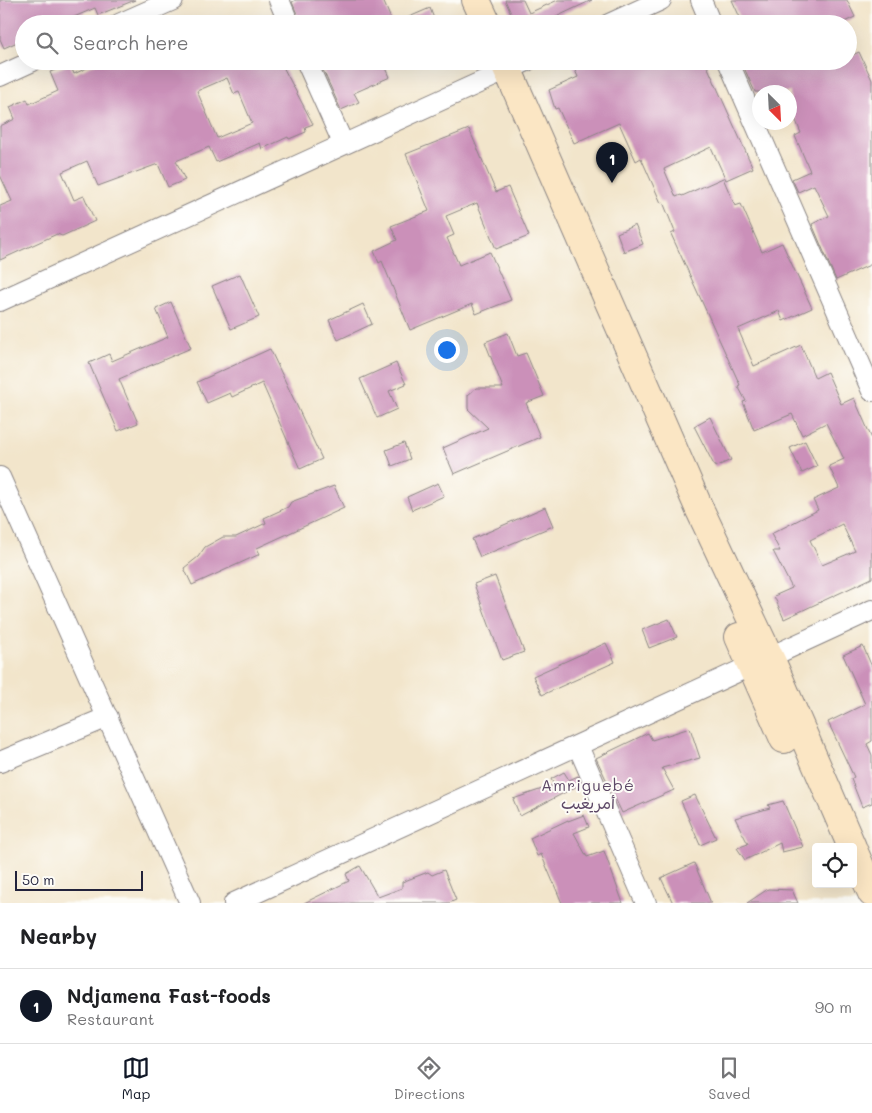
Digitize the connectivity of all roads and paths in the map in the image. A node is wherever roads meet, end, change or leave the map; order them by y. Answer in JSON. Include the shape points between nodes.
{"nodes":[{"id":1,"x":173,"y":0,"type":"edge"},
{"id":2,"x":279,"y":0,"type":"edge"},
{"id":3,"x":459,"y":0,"type":"edge"},
{"id":4,"x":476,"y":0,"type":"edge"},
{"id":5,"x":662,"y":0,"type":"edge"},
{"id":6,"x":701,"y":0,"type":"edge"},
{"id":7,"x":139,"y":15,"type":"edge"},
{"id":8,"x":285,"y":15,"type":"edge"},
{"id":9,"x":465,"y":15,"type":"edge"},
{"id":10,"x":483,"y":15,"type":"edge"},
{"id":11,"x":629,"y":15,"type":"edge"},
{"id":12,"x":707,"y":15,"type":"edge"},
{"id":13,"x":15,"y":69,"type":"edge"},
{"id":14,"x":310,"y":70,"type":"edge"},
{"id":15,"x":495,"y":70,"type":"edge"},
{"id":16,"x":505,"y":70,"type":"edge"},
{"id":17,"x":732,"y":70,"type":"edge"},
{"id":18,"x":0,"y":76,"type":"edge"},
{"id":19,"x":342,"y":144,"type":"junction"},
{"id":20,"x":0,"y":301,"type":"edge"},
{"id":21,"x":872,"y":391,"type":"edge"},
{"id":22,"x":0,"y":477,"type":"edge"},
{"id":23,"x":7,"y":512,"type":"edge"},
{"id":24,"x":872,"y":610,"type":"edge"},
{"id":25,"x":761,"y":662,"type":"junction"},
{"id":26,"x":108,"y":717,"type":"junction"},
{"id":27,"x":578,"y":746,"type":"junction"},
{"id":28,"x":0,"y":762,"type":"edge"},
{"id":29,"x":830,"y":843,"type":"edge"},
{"id":30,"x":851,"y":843,"type":"edge"},
{"id":31,"x":857,"y":857,"type":"edge"},
{"id":32,"x":850,"y":888,"type":"edge"},
{"id":33,"x":872,"y":893,"type":"edge"},
{"id":34,"x":190,"y":903,"type":"edge"},
{"id":35,"x":234,"y":903,"type":"edge"},
{"id":36,"x":646,"y":903,"type":"edge"},
{"id":37,"x":857,"y":903,"type":"edge"}],
"edges":[{"from":1,"to":7,"type":"street"},
{"from":2,"to":8,"type":"street"},
{"from":3,"to":9,"type":"street"},
{"from":4,"to":10,"type":"street"},
{"from":5,"to":11,"type":"street"},
{"from":6,"to":12,"type":"street"},
{"from":13,"to":18,"type":"street"},
{"from":14,"to":19,"type":"street"},
{"from":15,"to":19,"type":"street"},
{"from":16,"to":25,"type":"street"},
{"from":17,"to":21,"type":"street"},
{"from":19,"to":20,"type":"street"},
{"from":22,"to":23,"type":"street"},
{"from":23,"to":26,"type":"street"},
{"from":24,"to":25,"type":"street"},
{"from":25,"to":27,"type":"street"},
{"from":25,"to":29,"type":"street"},
{"from":25,"to":30,"type":"street"},
{"from":26,"to":28,"type":"street"},
{"from":26,"to":34,"type":"street"},
{"from":27,"to":35,"type":"street"},
{"from":27,"to":36,"type":"street"},
{"from":31,"to":33,"type":"street"},
{"from":32,"to":37,"type":"street"}]}
